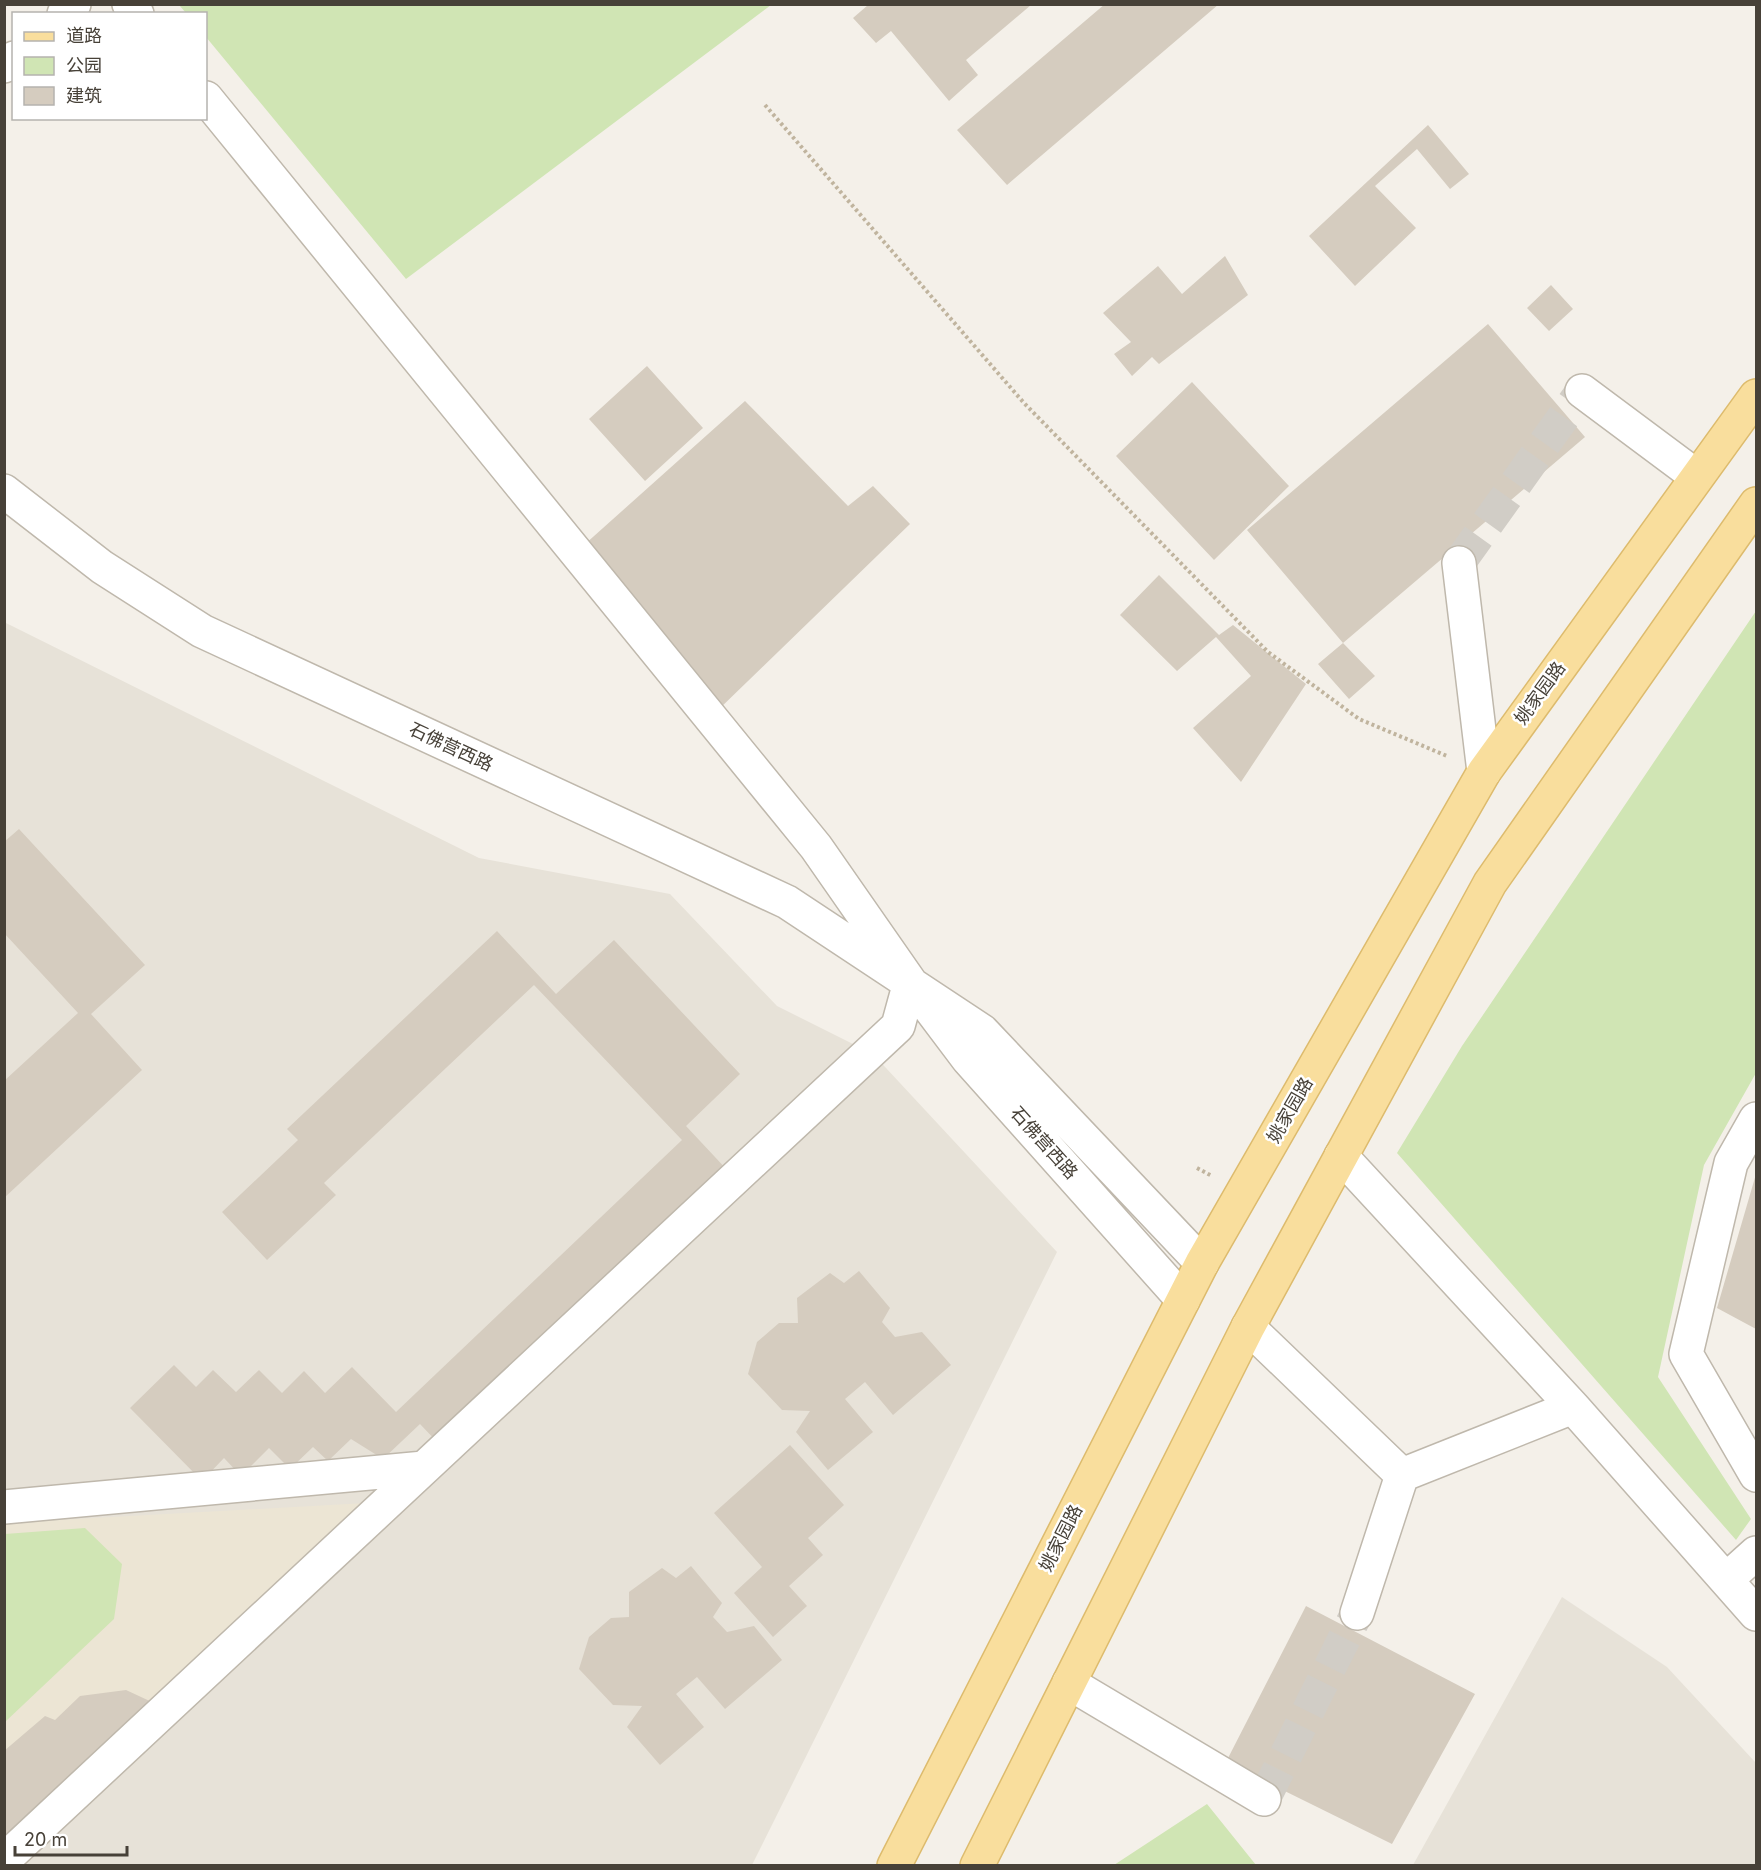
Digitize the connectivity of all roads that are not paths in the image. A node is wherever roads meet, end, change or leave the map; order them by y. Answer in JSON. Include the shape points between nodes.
{"nodes":[{"id":1,"x":207,"y":99,"type":"edge"},
{"id":2,"x":1582,"y":391,"type":"dead end"},
{"id":3,"x":1756,"y":396,"type":"edge"},
{"id":4,"x":1696,"y":476,"type":"junction"},
{"id":5,"x":4,"y":491,"type":"edge"},
{"id":6,"x":1756,"y":504,"type":"edge"},
{"id":7,"x":1459,"y":563,"type":"tunnel mouth"},
{"id":8,"x":1484,"y":772,"type":"junction"},
{"id":9,"x":910,"y":982,"type":"junction"},
{"id":10,"x":1756,"y":1119,"type":"edge"},
{"id":11,"x":1341,"y":1156,"type":"junction"},
{"id":12,"x":1202,"y":1263,"type":"junction"},
{"id":13,"x":1183,"y":1300,"type":"junction"},
{"id":14,"x":1248,"y":1326,"type":"junction"},
{"id":15,"x":1573,"y":1407,"type":"junction"},
{"id":16,"x":424,"y":1468,"type":"junction"},
{"id":17,"x":1402,"y":1475,"type":"junction"},
{"id":18,"x":1756,"y":1475,"type":"edge"},
{"id":19,"x":4,"y":1507,"type":"edge"},
{"id":20,"x":1756,"y":1552,"type":"edge"},
{"id":21,"x":1726,"y":1580,"type":"junction"},
{"id":22,"x":1357,"y":1613,"type":"tunnel mouth"},
{"id":23,"x":1756,"y":1614,"type":"edge"},
{"id":24,"x":1069,"y":1683,"type":"junction"},
{"id":25,"x":1264,"y":1799,"type":"dead end"},
{"id":26,"x":4,"y":1860,"type":"edge"},
{"id":27,"x":894,"y":1866,"type":"edge"},
{"id":28,"x":977,"y":1866,"type":"edge"}],
"edges":[{"from":1,"to":9,"type":"street","via":[[816,847]]},
{"from":2,"to":4,"type":"street"},
{"from":3,"to":4,"type":"main road","name":"姚家园路"},
{"from":4,"to":8,"type":"main road","name":"姚家园路"},
{"from":5,"to":9,"type":"street","name":"石佛营西路","via":[[102,567],[202,631],[787,902]]},
{"from":6,"to":11,"type":"main road","via":[[1490,884]]},
{"from":7,"to":8,"type":"street"},
{"from":8,"to":12,"type":"main road","name":"姚家园路"},
{"from":9,"to":12,"type":"street","name":"石佛营西路","via":[[982,1031]]},
{"from":9,"to":13,"type":"street","name":"石佛营西路","via":[[968,1059]]},
{"from":9,"to":16,"type":"street","via":[[898,1026]]},
{"from":10,"to":18,"type":"street","via":[[1731,1163],[1686,1354]]},
{"from":11,"to":14,"type":"main road"},
{"from":11,"to":15,"type":"street"},
{"from":12,"to":13,"type":"main road","name":"姚家园路"},
{"from":13,"to":27,"type":"main road","name":"姚家园路"},
{"from":14,"to":17,"type":"street"},
{"from":14,"to":24,"type":"main road"},
{"from":15,"to":17,"type":"street"},
{"from":15,"to":21,"type":"street"},
{"from":16,"to":19,"type":"street"},
{"from":16,"to":26,"type":"street"},
{"from":17,"to":22,"type":"street"},
{"from":20,"to":21,"type":"street"},
{"from":21,"to":23,"type":"street"},
{"from":24,"to":25,"type":"street"},
{"from":24,"to":28,"type":"main road"}]}
